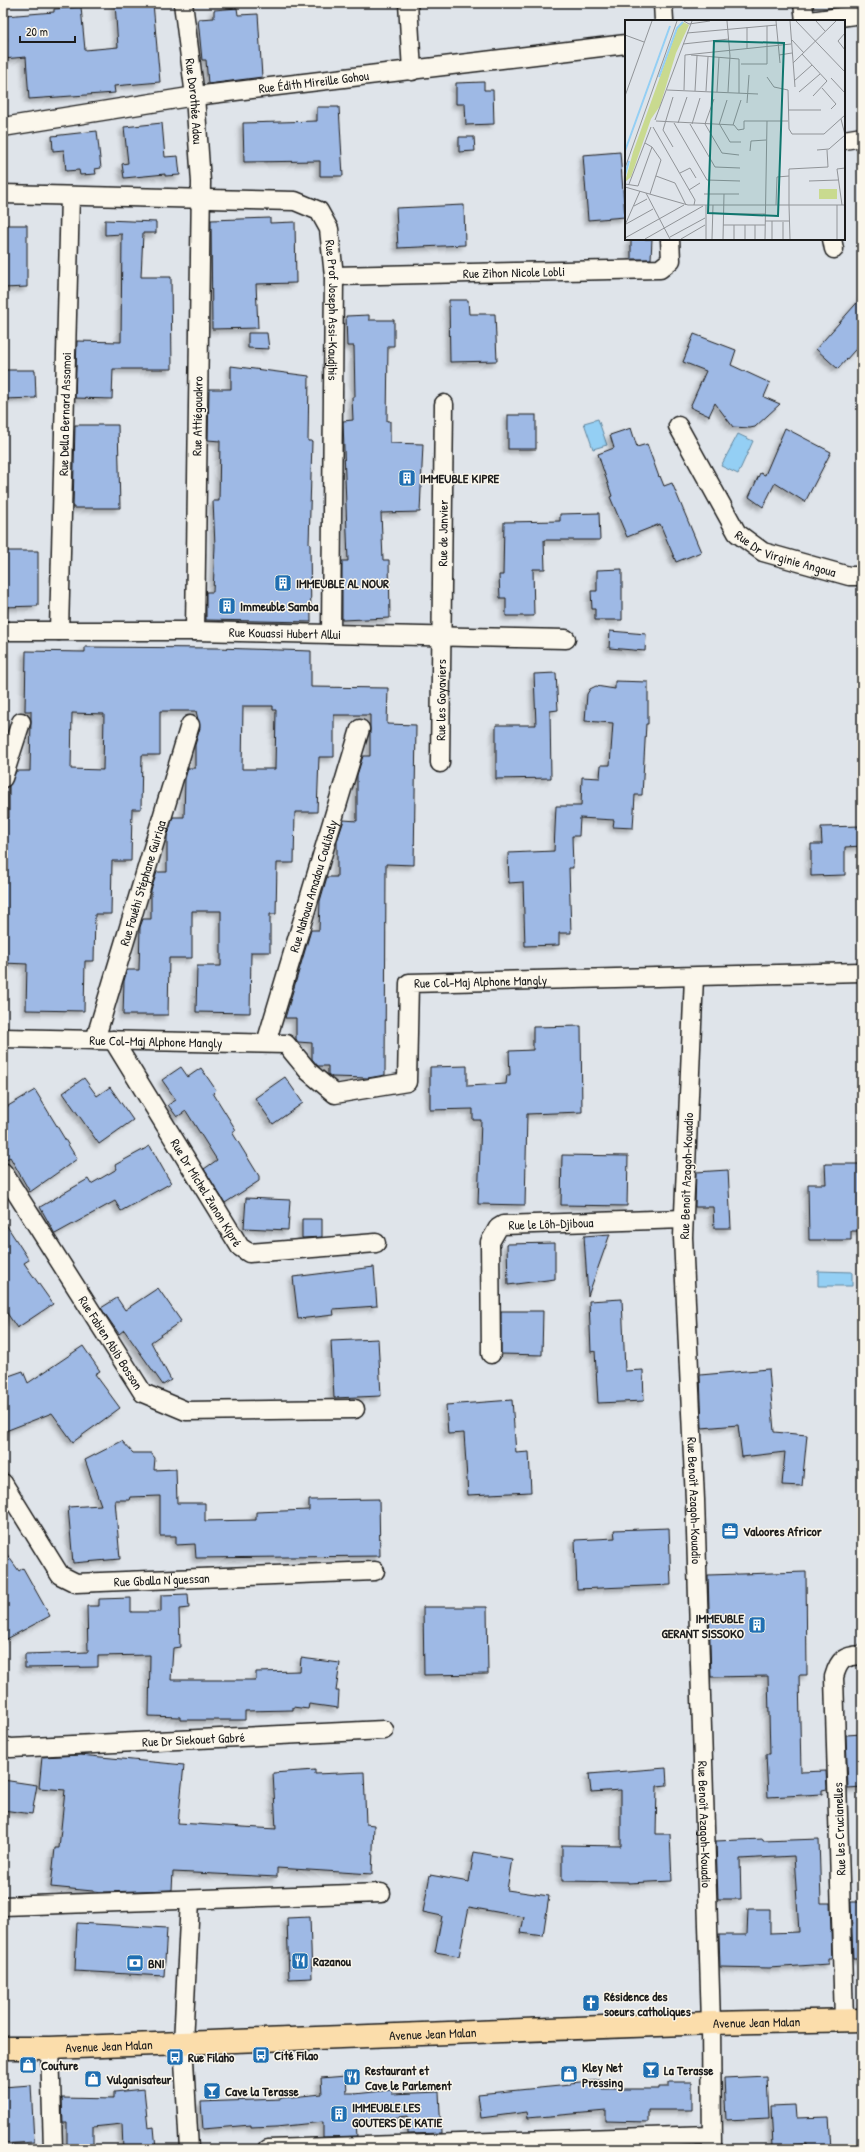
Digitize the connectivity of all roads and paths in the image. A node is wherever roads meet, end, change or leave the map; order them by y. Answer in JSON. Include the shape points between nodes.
{"nodes":[{"id":1,"x":183,"y":3,"type":"edge"},
{"id":2,"x":408,"y":3,"type":"edge"},
{"id":3,"x":663,"y":3,"type":"edge"},
{"id":4,"x":803,"y":3,"type":"edge"},
{"id":5,"x":862,"y":14,"type":"edge"},
{"id":6,"x":664,"y":20,"type":"edge"},
{"id":7,"x":805,"y":20,"type":"edge"},
{"id":8,"x":817,"y":20,"type":"edge"},
{"id":9,"x":625,"y":44,"type":"edge"},
{"id":10,"x":412,"y":71,"type":"junction"},
{"id":11,"x":195,"y":96,"type":"junction"},
{"id":12,"x":3,"y":127,"type":"edge"},
{"id":13,"x":862,"y":137,"type":"edge"},
{"id":14,"x":845,"y":140,"type":"edge"},
{"id":15,"x":3,"y":194,"type":"edge"},
{"id":16,"x":70,"y":196,"type":"junction"},
{"id":17,"x":200,"y":200,"type":"junction"},
{"id":18,"x":670,"y":240,"type":"edge"},
{"id":19,"x":334,"y":276,"type":"junction"},
{"id":20,"x":444,"y":404,"type":"dead end"},
{"id":21,"x":678,"y":426,"type":"dead end"},
{"id":22,"x":862,"y":576,"type":"edge"},
{"id":23,"x":3,"y":631,"type":"edge"},
{"id":24,"x":59,"y":631,"type":"junction"},
{"id":25,"x":195,"y":631,"type":"junction"},
{"id":26,"x":331,"y":634,"type":"junction"},
{"id":27,"x":441,"y":637,"type":"junction"},
{"id":28,"x":566,"y":639,"type":"dead end"},
{"id":29,"x":21,"y":722,"type":"dead end"},
{"id":30,"x":190,"y":725,"type":"dead end"},
{"id":31,"x":360,"y":729,"type":"dead end"},
{"id":32,"x":440,"y":763,"type":"dead end"},
{"id":33,"x":3,"y":778,"type":"edge"},
{"id":34,"x":862,"y":972,"type":"edge"},
{"id":35,"x":694,"y":977,"type":"junction"},
{"id":36,"x":3,"y":1038,"type":"edge"},
{"id":37,"x":95,"y":1040,"type":"junction"},
{"id":38,"x":113,"y":1040,"type":"junction"},
{"id":39,"x":266,"y":1043,"type":"junction"},
{"id":40,"x":3,"y":1172,"type":"edge"},
{"id":41,"x":684,"y":1219,"type":"junction"},
{"id":42,"x":376,"y":1243,"type":"dead end"},
{"id":43,"x":491,"y":1354,"type":"dead end"},
{"id":44,"x":355,"y":1409,"type":"dead end"},
{"id":45,"x":3,"y":1483,"type":"edge"},
{"id":46,"x":375,"y":1572,"type":"dead end"},
{"id":47,"x":862,"y":1655,"type":"edge"},
{"id":48,"x":384,"y":1730,"type":"dead end"},
{"id":49,"x":3,"y":1746,"type":"edge"},
{"id":50,"x":381,"y":1893,"type":"dead end"},
{"id":51,"x":190,"y":1900,"type":"junction"},
{"id":52,"x":3,"y":1906,"type":"edge"},
{"id":53,"x":853,"y":2020,"type":"edge"},
{"id":54,"x":711,"y":2023,"type":"junction"},
{"id":55,"x":183,"y":2043,"type":"junction"},
{"id":56,"x":3,"y":2048,"type":"edge"},
{"id":57,"x":50,"y":2048,"type":"junction"},
{"id":58,"x":711,"y":2142,"type":"edge"},
{"id":59,"x":53,"y":2149,"type":"edge"},
{"id":60,"x":189,"y":2149,"type":"edge"},
{"id":61,"x":268,"y":2149,"type":"edge"}],
"edges":[{"from":1,"to":11,"type":"street","name":"Rue Dorothée Adou"},
{"from":2,"to":10,"type":"street"},
{"from":3,"to":6,"type":"street"},
{"from":4,"to":7,"type":"street"},
{"from":5,"to":8,"type":"street"},
{"from":9,"to":10,"type":"street","name":"Rue Édith Mireille Gohou"},
{"from":10,"to":11,"type":"street","name":"Rue Édith Mireille Gohou"},
{"from":11,"to":12,"type":"street","name":"Rue Édith Mireille Gohou"},
{"from":11,"to":17,"type":"street","name":"Rue Dorothée Adou"},
{"from":13,"to":14,"type":"street"},
{"from":15,"to":16,"type":"street","name":"Rue Prof Joseph Assi-Kaudjhis"},
{"from":16,"to":17,"type":"street","name":"Rue Prof Joseph Assi-Kaudjhis"},
{"from":16,"to":24,"type":"street","name":"Rue Della Bernard Assamoi"},
{"from":17,"to":19,"type":"street","name":"Rue Prof Joseph Assi-Kaudjhis","via":[[295,201],[319,211],[329,229]]},
{"from":17,"to":25,"type":"street","name":"Rue Attiégouakro"},
{"from":18,"to":19,"type":"street","name":"Rue Zihon Nicole Lobli","via":[[670,260],[660,268]]},
{"from":19,"to":26,"type":"street","name":"Rue Prof Joseph Assi-Kaudjhis"},
{"from":20,"to":27,"type":"street","name":"Rue de Janvier"},
{"from":21,"to":22,"type":"street","name":"Rue Dr Virginie Angoua","via":[[737,534],[763,552],[849,576]]},
{"from":23,"to":24,"type":"street","name":"Rue Kouassi Hubert Allui"},
{"from":24,"to":25,"type":"street","name":"Rue Kouassi Hubert Allui"},
{"from":25,"to":26,"type":"street","name":"Rue Kouassi Hubert Allui"},
{"from":26,"to":27,"type":"street","name":"Rue Kouassi Hubert Allui"},
{"from":27,"to":28,"type":"street","name":"Rue Kouassi Hubert Allui"},
{"from":27,"to":32,"type":"street","name":"Rue les Goyaviers"},
{"from":29,"to":33,"type":"street"},
{"from":30,"to":37,"type":"street","name":"Rue Fouéhi Stéphane Guiriga"},
{"from":31,"to":39,"type":"street","name":"Rue Nahoua Amadou Coulibaly"},
{"from":34,"to":35,"type":"street","name":"Rue Col-Maj Alphone Mangly"},
{"from":35,"to":39,"type":"street","name":"Rue Col-Maj Alphone Mangly","via":[[409,983],[407,1082],[335,1094],[309,1072],[286,1044]]},
{"from":35,"to":41,"type":"street","name":"Rue Benoît Azagoh-Kouadio"},
{"from":36,"to":37,"type":"street","name":"Rue Col-Maj Alphone Mangly"},
{"from":37,"to":38,"type":"street","name":"Rue Col-Maj Alphone Mangly"},
{"from":38,"to":39,"type":"street","name":"Rue Col-Maj Alphone Mangly"},
{"from":38,"to":42,"type":"street","name":"Rue Dr Michel Zunon Kipré","via":[[240,1247],[249,1253]]},
{"from":40,"to":44,"type":"street","name":"Rue Fabien Abib Bosson","via":[[143,1393],[186,1411]]},
{"from":41,"to":43,"type":"street","name":"Rue le Lôh-Djiboua","via":[[503,1225],[498,1228],[490,1242]]},
{"from":41,"to":54,"type":"street","name":"Rue Benoît Azagoh-Kouadio"},
{"from":45,"to":46,"type":"street","name":"Rue Gballa N'guessan","via":[[60,1575],[76,1583]]},
{"from":47,"to":53,"type":"street","name":"Rue les Crucianelles","via":[[849,1656],[837,1664],[834,1677]]},
{"from":48,"to":49,"type":"street","name":"Rue Dr Siekouet Gabré","via":[[12,1748]]},
{"from":50,"to":51,"type":"street"},
{"from":51,"to":52,"type":"street"},
{"from":51,"to":55,"type":"street"},
{"from":53,"to":54,"type":"main road","name":"Avenue Jean Malan"},
{"from":54,"to":55,"type":"main road","name":"Avenue Jean Malan"},
{"from":54,"to":58,"type":"street","name":"Rue Benoît Azagoh-Kouadio"},
{"from":55,"to":57,"type":"main road","name":"Avenue Jean Malan"},
{"from":55,"to":60,"type":"street"},
{"from":56,"to":57,"type":"main road","name":"Avenue Jean Malan"},
{"from":57,"to":59,"type":"street"},
{"from":58,"to":61,"type":"street"}]}
